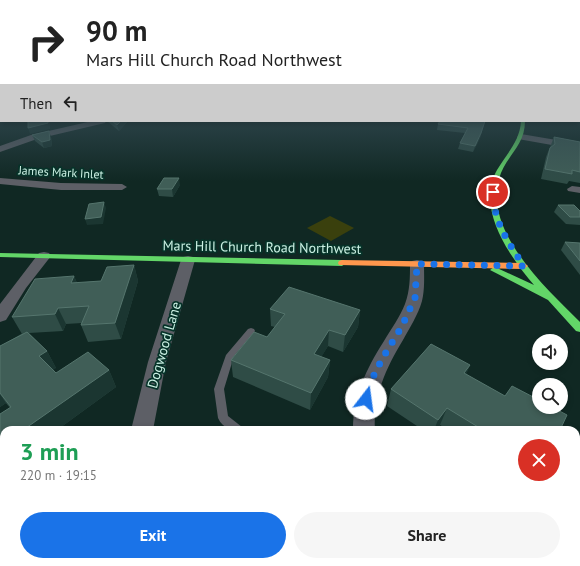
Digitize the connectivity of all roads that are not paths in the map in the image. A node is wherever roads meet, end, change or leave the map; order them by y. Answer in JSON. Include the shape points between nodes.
{"nodes":[{"id":1,"x":63,"y":128,"type":"edge"},
{"id":2,"x":524,"y":128,"type":"edge"},
{"id":3,"x":521,"y":137,"type":"junction"},
{"id":4,"x":580,"y":147,"type":"edge"},
{"id":5,"x":0,"y":149,"type":"edge"},
{"id":6,"x":0,"y":182,"type":"edge"},
{"id":7,"x":122,"y":188,"type":"dead end"},
{"id":8,"x":0,"y":255,"type":"edge"},
{"id":9,"x":44,"y":256,"type":"junction"},
{"id":10,"x":188,"y":260,"type":"junction"},
{"id":11,"x":417,"y":264,"type":"junction"},
{"id":12,"x":466,"y":265,"type":"junction"},
{"id":13,"x":524,"y":266,"type":"junction"},
{"id":14,"x":552,"y":299,"type":"junction"},
{"id":15,"x":0,"y":316,"type":"edge"},
{"id":16,"x":580,"y":328,"type":"edge"},
{"id":17,"x":252,"y":331,"type":"dead end"},
{"id":18,"x":143,"y":426,"type":"edge"},
{"id":19,"x":233,"y":426,"type":"edge"},
{"id":20,"x":364,"y":426,"type":"edge"}],
"edges":[{"from":1,"to":5,"type":"street"},
{"from":2,"to":3,"type":"street"},
{"from":3,"to":4,"type":"street"},
{"from":3,"to":13,"type":"street","via":[[494,182],[493,201],[497,220]]},
{"from":6,"to":7,"type":"street","name":"James Mark Inlet","via":[[36,186]]},
{"from":8,"to":9,"type":"street","name":"Mars Hill Church Road Northwest"},
{"from":9,"to":10,"type":"street","name":"Mars Hill Church Road Northwest"},
{"from":9,"to":15,"type":"street"},
{"from":10,"to":11,"type":"street","name":"Mars Hill Church Road Northwest"},
{"from":10,"to":18,"type":"street","name":"Dogwood Lane","via":[[157,362]]},
{"from":11,"to":12,"type":"street","name":"Mars Hill Church Road Northwest"},
{"from":11,"to":20,"type":"street","via":[[415,298],[370,383],[363,414]]},
{"from":12,"to":13,"type":"street","name":"Mars Hill Church Road Northwest"},
{"from":12,"to":14,"type":"street","via":[[505,274],[530,285]]},
{"from":13,"to":14,"type":"street"},
{"from":14,"to":16,"type":"street"},
{"from":17,"to":19,"type":"lane","via":[[230,356],[219,389],[223,418]]}]}
